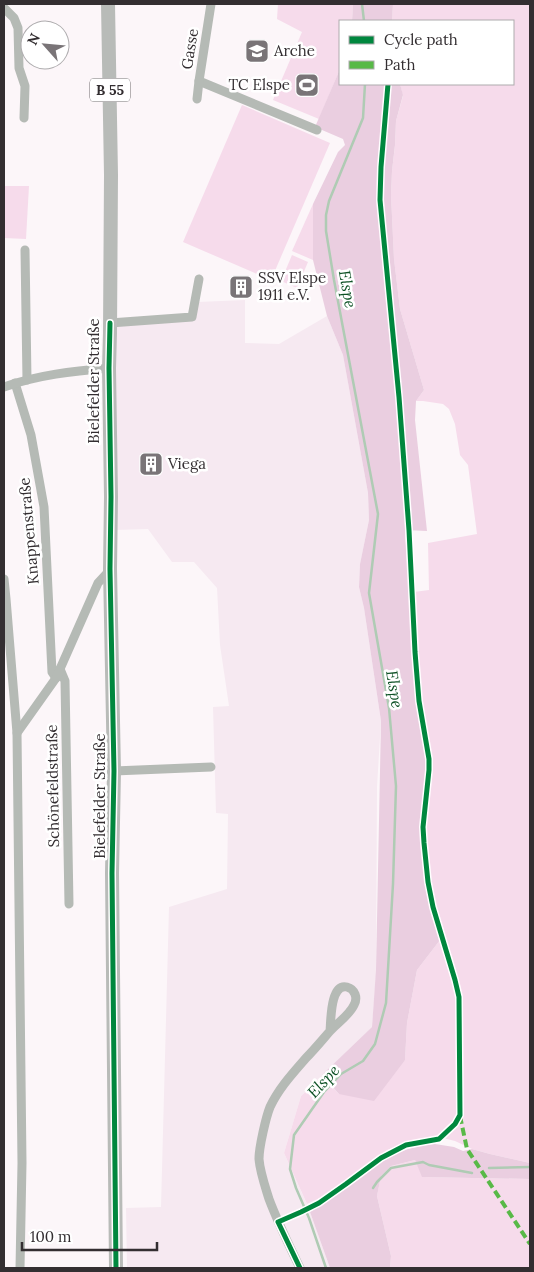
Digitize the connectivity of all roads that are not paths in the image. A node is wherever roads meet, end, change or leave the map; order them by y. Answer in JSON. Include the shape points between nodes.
{"nodes":[{"id":1,"x":108,"y":4,"type":"edge"},
{"id":2,"x":210,"y":4,"type":"edge"},
{"id":3,"x":4,"y":8,"type":"edge"},
{"id":4,"x":199,"y":81,"type":"junction"},
{"id":5,"x":197,"y":99,"type":"dead end"},
{"id":6,"x":24,"y":118,"type":"dead end"},
{"id":7,"x":317,"y":130,"type":"dead end"},
{"id":8,"x":25,"y":250,"type":"dead end"},
{"id":9,"x":199,"y":279,"type":"dead end"},
{"id":10,"x":110,"y":323,"type":"junction"},
{"id":11,"x":109,"y":368,"type":"junction"},
{"id":12,"x":27,"y":380,"type":"junction"},
{"id":13,"x":15,"y":383,"type":"junction"},
{"id":14,"x":4,"y":387,"type":"edge"},
{"id":15,"x":110,"y":569,"type":"junction"},
{"id":16,"x":4,"y":579,"type":"edge"},
{"id":17,"x":60,"y":669,"type":"junction"},
{"id":18,"x":56,"y":678,"type":"junction"},
{"id":19,"x":18,"y":733,"type":"junction"},
{"id":20,"x":210,"y":767,"type":"dead end"},
{"id":21,"x":114,"y":771,"type":"junction"},
{"id":22,"x":69,"y":904,"type":"dead end"},
{"id":23,"x":330,"y":1031,"type":"junction"},
{"id":24,"x":20,"y":1268,"type":"edge"},
{"id":25,"x":116,"y":1268,"type":"edge"},
{"id":26,"x":300,"y":1268,"type":"edge"}],
"edges":[{"from":1,"to":10,"type":"main road","name":"Bielefelder Straße","number":"B 55"},
{"from":2,"to":4,"type":"street","name":"Gasse"},
{"from":3,"to":6,"type":"street","via":[[18,28],[19,68],[25,86]]},
{"from":4,"to":5,"type":"street","name":"Gasse"},
{"from":4,"to":7,"type":"street"},
{"from":8,"to":12,"type":"street"},
{"from":9,"to":10,"type":"street","via":[[192,318]]},
{"from":10,"to":11,"type":"main road","name":"Bielefelder Straße","number":"B 55"},
{"from":11,"to":12,"type":"street"},
{"from":11,"to":15,"type":"main road","name":"Bielefelder Straße","number":"B 55"},
{"from":12,"to":13,"type":"street"},
{"from":13,"to":14,"type":"street"},
{"from":13,"to":18,"type":"street","name":"Knappenstraße","via":[[32,435],[44,506],[52,672]]},
{"from":15,"to":17,"type":"street","via":[[98,583]]},
{"from":15,"to":21,"type":"main road","name":"Bielefelder Straße","number":"B 55"},
{"from":16,"to":19,"type":"street"},
{"from":17,"to":18,"type":"street"},
{"from":17,"to":22,"type":"street","name":"Schönefeldstraße","via":[[65,681]]},
{"from":18,"to":19,"type":"street"},
{"from":19,"to":24,"type":"street"},
{"from":20,"to":21,"type":"street"},
{"from":21,"to":25,"type":"main road","name":"Bielefelder Straße","number":"B 55"},
{"from":23,"to":23,"type":"street","via":[[355,1003],[355,994],[345,986],[333,998]]},
{"from":23,"to":26,"type":"street","via":[[283,1085],[270,1107],[259,1158],[263,1182]]}]}
